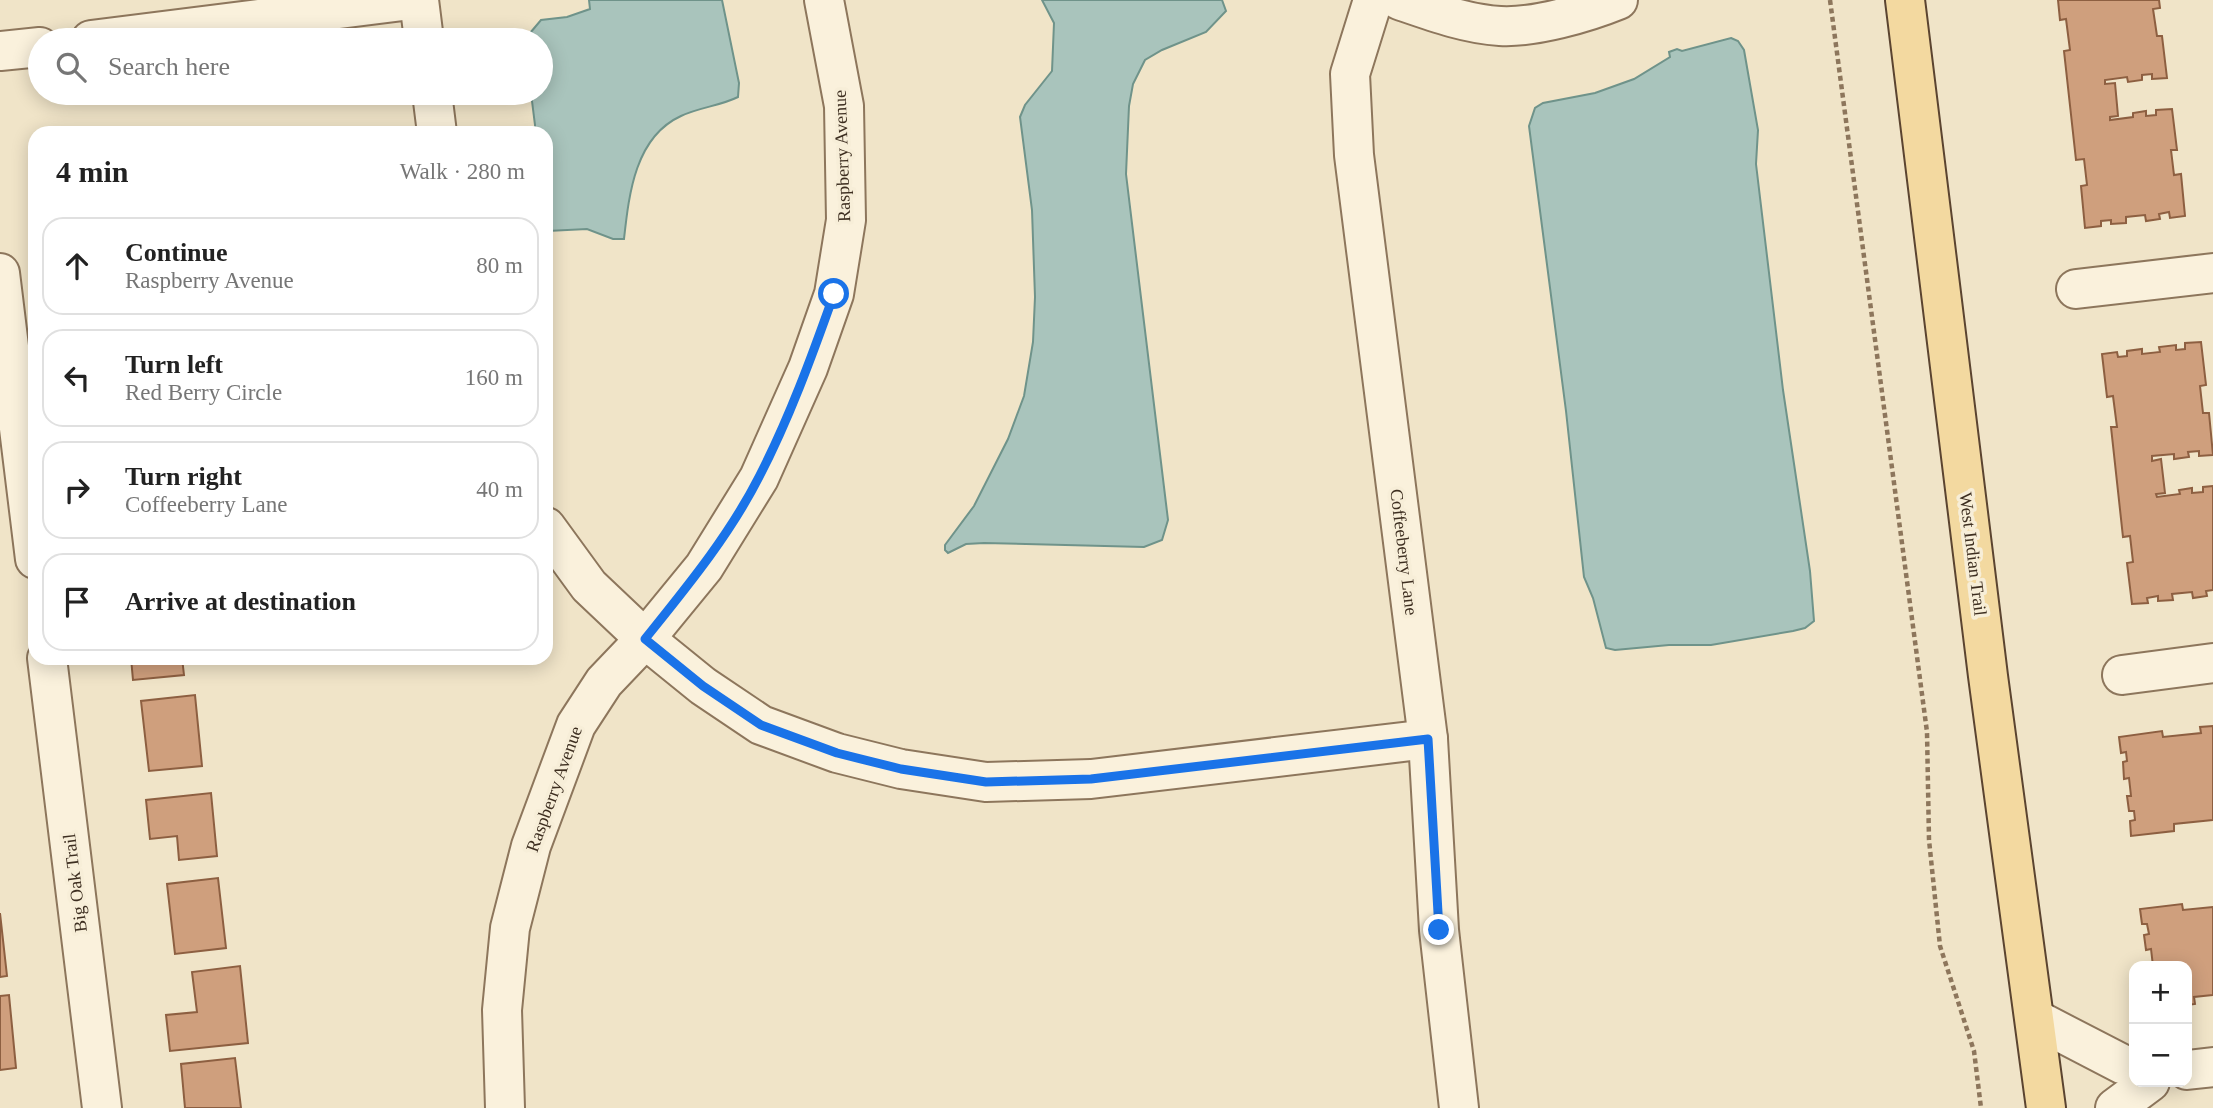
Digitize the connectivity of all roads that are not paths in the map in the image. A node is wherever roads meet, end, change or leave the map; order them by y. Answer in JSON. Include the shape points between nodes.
{"nodes":[{"id":1,"x":411,"y":0,"type":"edge"},
{"id":2,"x":419,"y":0,"type":"edge"},
{"id":3,"x":824,"y":0,"type":"edge"},
{"id":4,"x":1373,"y":0,"type":"edge"},
{"id":5,"x":1399,"y":0,"type":"edge"},
{"id":6,"x":1618,"y":0,"type":"edge"},
{"id":7,"x":1905,"y":0,"type":"edge"},
{"id":8,"x":187,"y":28,"type":"edge"},
{"id":9,"x":422,"y":28,"type":"edge"},
{"id":10,"x":28,"y":48,"type":"edge"},
{"id":11,"x":0,"y":51,"type":"edge"},
{"id":12,"x":434,"y":105,"type":"edge"},
{"id":13,"x":436,"y":126,"type":"edge"},
{"id":14,"x":0,"y":273,"type":"edge"},
{"id":15,"x":2213,"y":273,"type":"edge"},
{"id":16,"x":2076,"y":289,"type":"dead end"},
{"id":17,"x":28,"y":502,"type":"edge"},
{"id":18,"x":553,"y":537,"type":"edge"},
{"id":19,"x":645,"y":639,"type":"junction"},
{"id":20,"x":2213,"y":663,"type":"edge"},
{"id":21,"x":48,"y":665,"type":"edge"},
{"id":22,"x":2122,"y":675,"type":"dead end"},
{"id":23,"x":1428,"y":739,"type":"junction"},
{"id":24,"x":2035,"y":1019,"type":"junction"},
{"id":25,"x":2129,"y":1066,"type":"edge"},
{"id":26,"x":2213,"y":1067,"type":"edge"},
{"id":27,"x":2192,"y":1069,"type":"edge"},
{"id":28,"x":2143,"y":1087,"type":"edge"},
{"id":29,"x":102,"y":1108,"type":"edge"},
{"id":30,"x":505,"y":1108,"type":"edge"},
{"id":31,"x":1458,"y":1108,"type":"edge"},
{"id":32,"x":2046,"y":1108,"type":"edge"},
{"id":33,"x":2115,"y":1108,"type":"edge"}],
"edges":[{"from":1,"to":8,"type":"street"},
{"from":2,"to":9,"type":"street"},
{"from":3,"to":19,"type":"street","name":"Raspberry Avenue","via":[[844,106],[846,220],[834,294],[808,368],[759,478],[704,567]]},
{"from":4,"to":23,"type":"street","name":"Coffeeberry Lane","via":[[1350,74],[1354,155]]},
{"from":5,"to":6,"type":"street","via":[[1447,16],[1501,26],[1550,21]]},
{"from":7,"to":24,"type":"main road","name":"West Indian Trail"},
{"from":10,"to":11,"type":"street"},
{"from":12,"to":13,"type":"street"},
{"from":14,"to":17,"type":"street"},
{"from":15,"to":16,"type":"street"},
{"from":18,"to":19,"type":"street","via":[[589,586]]},
{"from":19,"to":23,"type":"street","via":[[761,725],[837,753],[986,782],[1091,779]]},
{"from":19,"to":30,"type":"street","name":"Raspberry Avenue","via":[[604,682],[576,725],[531,846],[510,928],[502,1010]]},
{"from":20,"to":22,"type":"street"},
{"from":21,"to":29,"type":"street","name":"Big Oak Trail"},
{"from":23,"to":31,"type":"street","name":"Coffeeberry Lane","via":[[1439,930]]},
{"from":24,"to":25,"type":"street"},
{"from":24,"to":32,"type":"main road","name":"West Indian Trail"},
{"from":26,"to":27,"type":"street"},
{"from":28,"to":33,"type":"street"}]}
